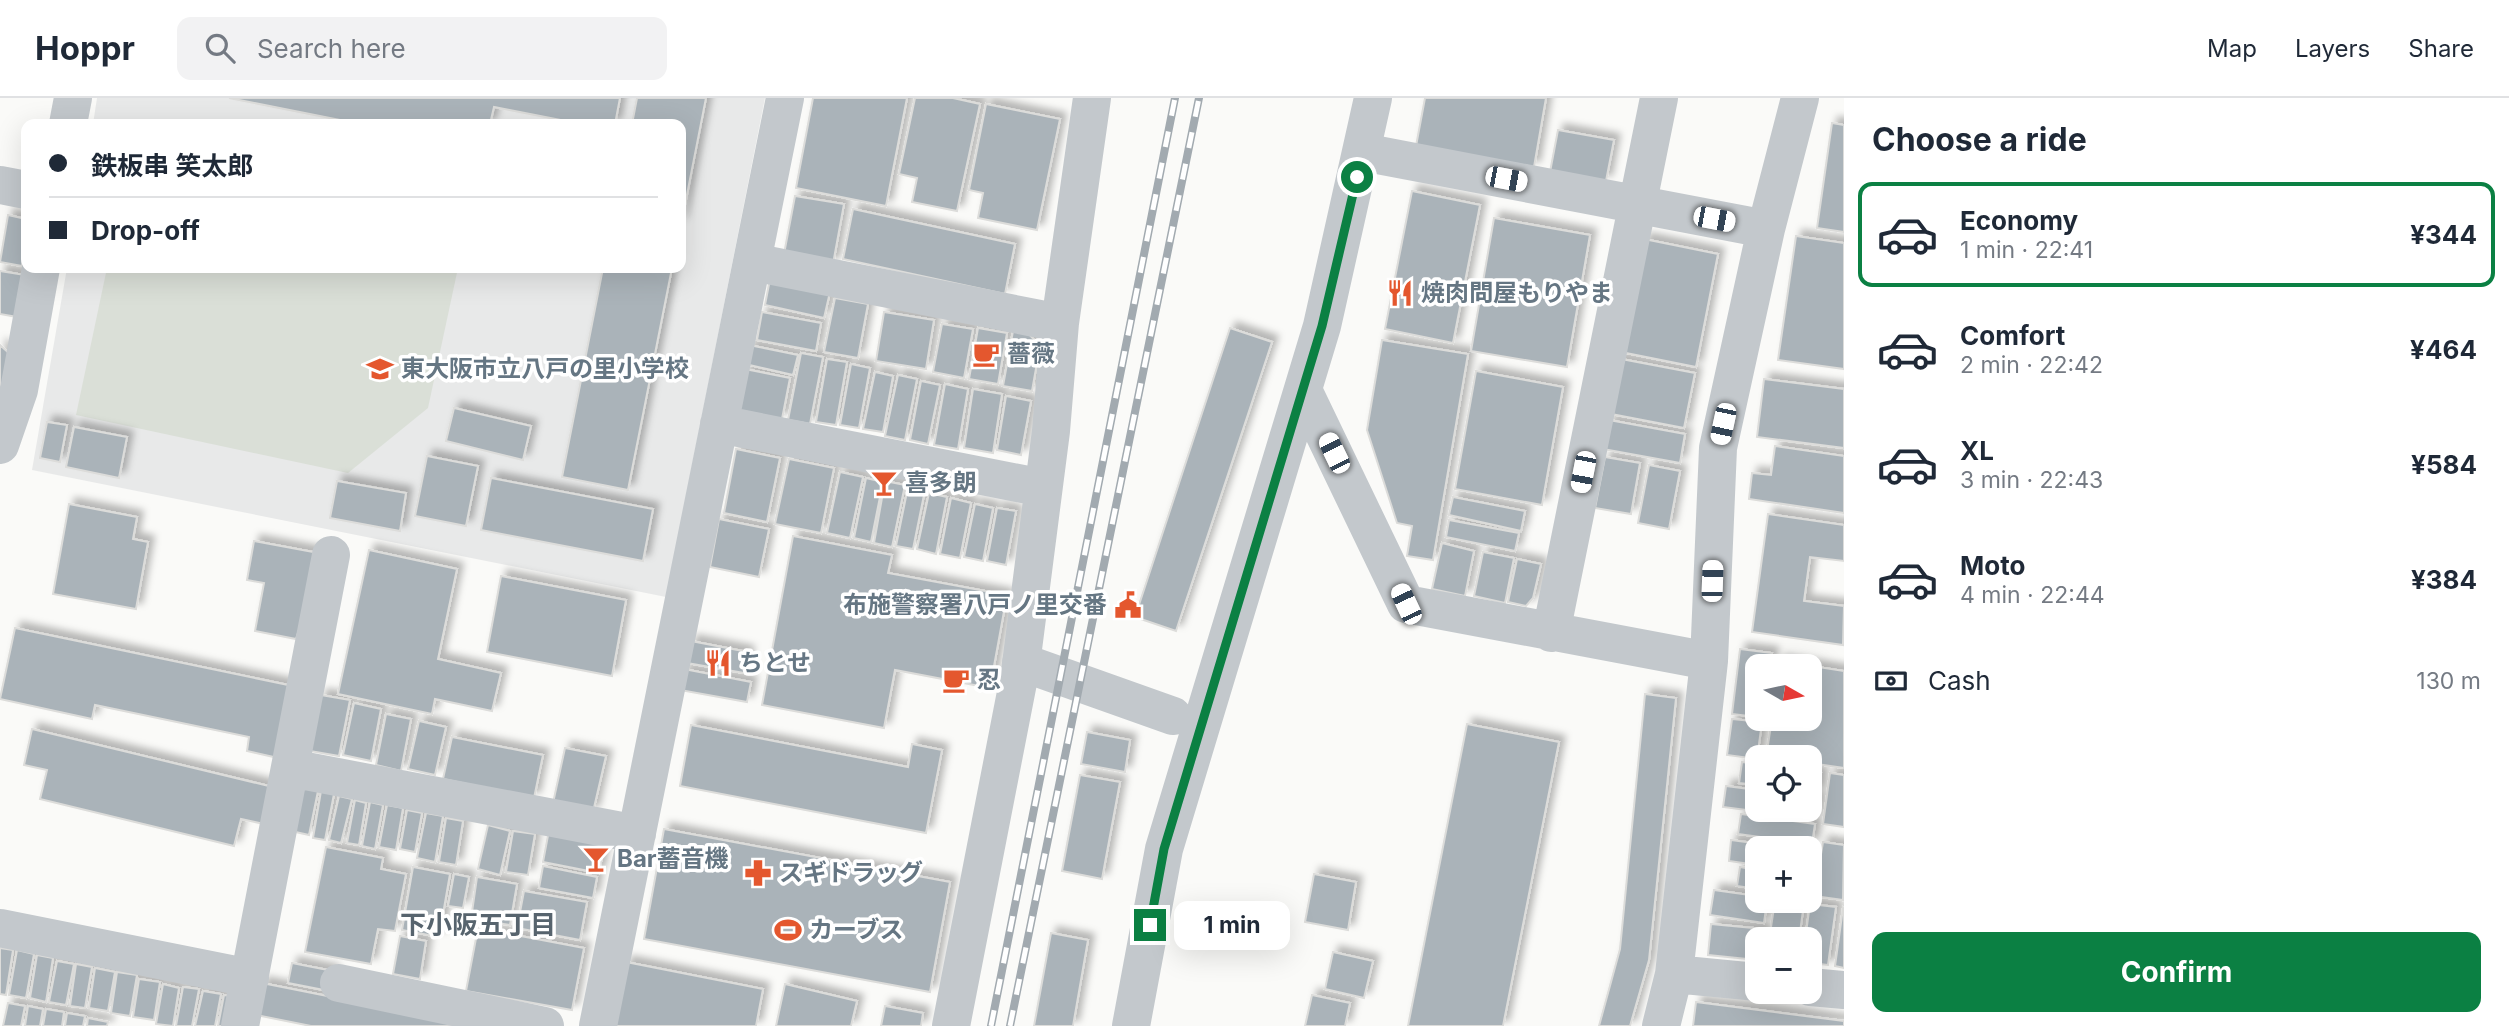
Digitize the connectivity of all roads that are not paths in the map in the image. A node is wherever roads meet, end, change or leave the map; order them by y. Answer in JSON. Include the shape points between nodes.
{"nodes":[{"id":1,"x":73,"y":98,"type":"edge"},
{"id":2,"x":785,"y":98,"type":"edge"},
{"id":3,"x":1373,"y":98,"type":"edge"},
{"id":4,"x":1659,"y":98,"type":"edge"},
{"id":5,"x":1800,"y":98,"type":"edge"},
{"id":6,"x":1080,"y":100,"type":"edge"},
{"id":7,"x":69,"y":119,"type":"edge"},
{"id":8,"x":1362,"y":152,"type":"junction"},
{"id":9,"x":0,"y":185,"type":"edge"},
{"id":10,"x":21,"y":189,"type":"edge"},
{"id":11,"x":1636,"y":204,"type":"junction"},
{"id":12,"x":1766,"y":229,"type":"junction"},
{"id":13,"x":752,"y":262,"type":"junction"},
{"id":14,"x":39,"y":273,"type":"edge"},
{"id":15,"x":1060,"y":323,"type":"junction"},
{"id":16,"x":14,"y":330,"type":"edge"},
{"id":17,"x":1303,"y":390,"type":"junction"},
{"id":18,"x":719,"y":424,"type":"junction"},
{"id":19,"x":0,"y":445,"type":"edge"},
{"id":20,"x":1043,"y":488,"type":"junction"},
{"id":21,"x":331,"y":555,"type":"dead end"},
{"id":22,"x":1551,"y":633,"type":"junction"},
{"id":23,"x":1709,"y":661,"type":"junction"},
{"id":24,"x":1021,"y":662,"type":"junction"},
{"id":25,"x":1173,"y":716,"type":"dead end"},
{"id":26,"x":290,"y":768,"type":"junction"},
{"id":27,"x":637,"y":834,"type":"junction"},
{"id":28,"x":0,"y":929,"type":"edge"},
{"id":29,"x":1674,"y":974,"type":"junction"},
{"id":30,"x":250,"y":978,"type":"junction"},
{"id":31,"x":1745,"y":981,"type":"edge"},
{"id":32,"x":339,"y":983,"type":"dead end"},
{"id":33,"x":1822,"y":988,"type":"edge"},
{"id":34,"x":1844,"y":990,"type":"edge"},
{"id":35,"x":240,"y":1026,"type":"edge"},
{"id":36,"x":545,"y":1026,"type":"edge"},
{"id":37,"x":598,"y":1026,"type":"edge"},
{"id":38,"x":951,"y":1026,"type":"edge"},
{"id":39,"x":1131,"y":1026,"type":"edge"},
{"id":40,"x":1661,"y":1026,"type":"edge"}],
"edges":[{"from":1,"to":7,"type":"street"},
{"from":2,"to":13,"type":"street"},
{"from":3,"to":8,"type":"street"},
{"from":4,"to":11,"type":"street"},
{"from":5,"to":12,"type":"street"},
{"from":6,"to":15,"type":"street"},
{"from":8,"to":11,"type":"street"},
{"from":8,"to":17,"type":"street"},
{"from":9,"to":10,"type":"street"},
{"from":11,"to":12,"type":"street"},
{"from":11,"to":22,"type":"street"},
{"from":12,"to":23,"type":"street","via":[[1718,448]]},
{"from":13,"to":15,"type":"street"},
{"from":13,"to":18,"type":"street"},
{"from":14,"to":16,"type":"street"},
{"from":15,"to":20,"type":"street"},
{"from":16,"to":19,"type":"street","via":[[19,390]]},
{"from":17,"to":22,"type":"street","via":[[1406,604]]},
{"from":17,"to":39,"type":"street","via":[[1164,849]]},
{"from":18,"to":20,"type":"street"},
{"from":18,"to":27,"type":"street"},
{"from":20,"to":24,"type":"street"},
{"from":21,"to":26,"type":"street"},
{"from":22,"to":23,"type":"street"},
{"from":23,"to":29,"type":"street"},
{"from":24,"to":25,"type":"street"},
{"from":24,"to":38,"type":"street"},
{"from":26,"to":27,"type":"street"},
{"from":26,"to":30,"type":"street"},
{"from":27,"to":37,"type":"street"},
{"from":28,"to":30,"type":"street"},
{"from":29,"to":31,"type":"street"},
{"from":29,"to":40,"type":"street"},
{"from":30,"to":35,"type":"street"},
{"from":32,"to":36,"type":"street"},
{"from":33,"to":34,"type":"street"}]}
